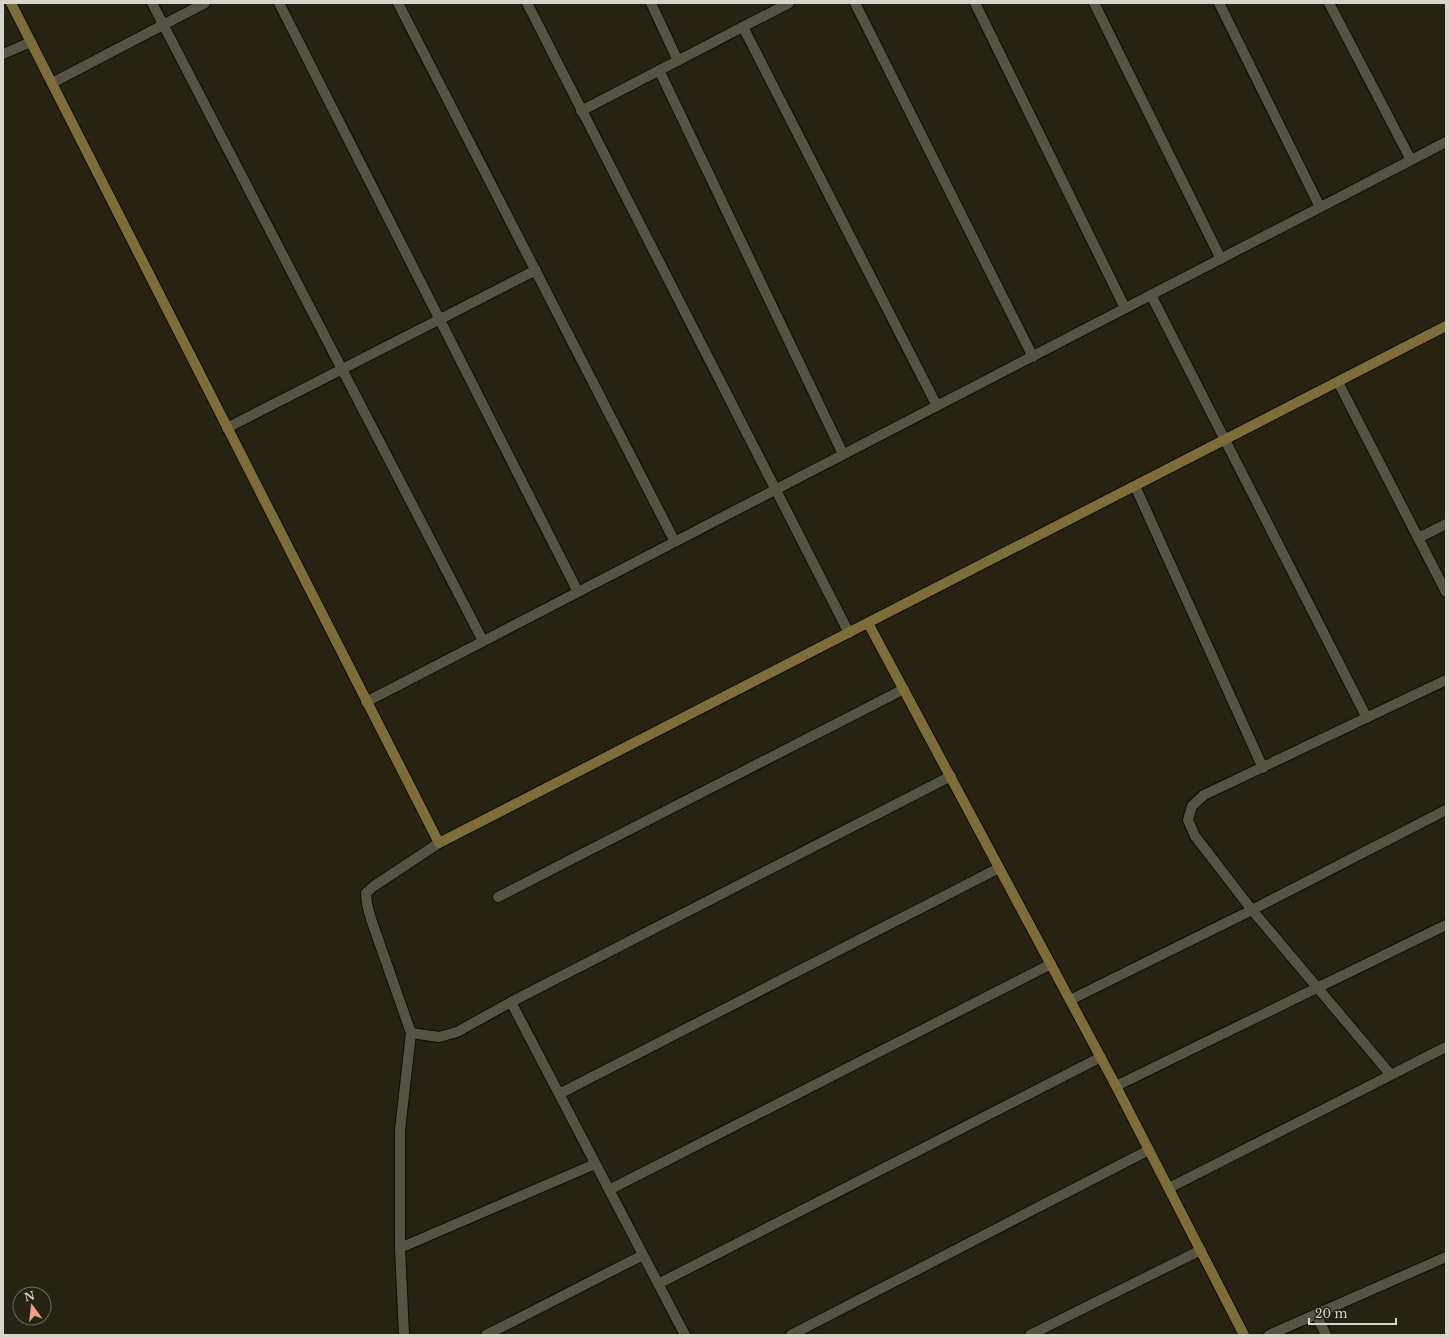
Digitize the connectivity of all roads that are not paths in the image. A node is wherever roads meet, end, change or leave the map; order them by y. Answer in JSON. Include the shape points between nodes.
{"nodes":[{"id":1,"x":11,"y":3,"type":"edge"},
{"id":2,"x":152,"y":3,"type":"edge"},
{"id":3,"x":205,"y":3,"type":"edge"},
{"id":4,"x":279,"y":3,"type":"edge"},
{"id":5,"x":398,"y":3,"type":"edge"},
{"id":6,"x":527,"y":3,"type":"edge"},
{"id":7,"x":651,"y":3,"type":"edge"},
{"id":8,"x":855,"y":3,"type":"edge"},
{"id":9,"x":975,"y":3,"type":"edge"},
{"id":10,"x":1094,"y":3,"type":"edge"},
{"id":11,"x":1219,"y":3,"type":"edge"},
{"id":12,"x":1329,"y":3,"type":"edge"},
{"id":13,"x":785,"y":4,"type":"edge"},
{"id":14,"x":164,"y":24,"type":"junction"},
{"id":15,"x":743,"y":27,"type":"junction"},
{"id":16,"x":31,"y":42,"type":"junction"},
{"id":17,"x":3,"y":54,"type":"edge"},
{"id":18,"x":678,"y":61,"type":"junction"},
{"id":19,"x":659,"y":70,"type":"junction"},
{"id":20,"x":52,"y":83,"type":"junction"},
{"id":21,"x":580,"y":111,"type":"junction"},
{"id":22,"x":1446,"y":142,"type":"edge"},
{"id":23,"x":1411,"y":160,"type":"junction"},
{"id":24,"x":1320,"y":207,"type":"junction"},
{"id":25,"x":1221,"y":259,"type":"junction"},
{"id":26,"x":536,"y":270,"type":"junction"},
{"id":27,"x":1150,"y":295,"type":"junction"},
{"id":28,"x":1125,"y":308,"type":"junction"},
{"id":29,"x":440,"y":319,"type":"junction"},
{"id":30,"x":1446,"y":326,"type":"edge"},
{"id":31,"x":1033,"y":356,"type":"junction"},
{"id":32,"x":342,"y":370,"type":"junction"},
{"id":33,"x":1338,"y":382,"type":"junction"},
{"id":34,"x":937,"y":406,"type":"junction"},
{"id":35,"x":227,"y":428,"type":"junction"},
{"id":36,"x":1224,"y":440,"type":"junction"},
{"id":37,"x":843,"y":454,"type":"junction"},
{"id":38,"x":1135,"y":486,"type":"junction"},
{"id":39,"x":775,"y":490,"type":"junction"},
{"id":40,"x":1446,"y":524,"type":"edge"},
{"id":41,"x":1418,"y":538,"type":"junction"},
{"id":42,"x":675,"y":542,"type":"junction"},
{"id":43,"x":578,"y":592,"type":"junction"},
{"id":44,"x":1446,"y":592,"type":"edge"},
{"id":45,"x":868,"y":623,"type":"junction"},
{"id":46,"x":849,"y":633,"type":"junction"},
{"id":47,"x":483,"y":641,"type":"junction"},
{"id":48,"x":1446,"y":680,"type":"edge"},
{"id":49,"x":904,"y":690,"type":"junction"},
{"id":50,"x":366,"y":702,"type":"junction"},
{"id":51,"x":1367,"y":718,"type":"junction"},
{"id":52,"x":1263,"y":768,"type":"junction"},
{"id":53,"x":951,"y":776,"type":"junction"},
{"id":54,"x":1446,"y":810,"type":"edge"},
{"id":55,"x":439,"y":843,"type":"junction"},
{"id":56,"x":999,"y":868,"type":"junction"},
{"id":57,"x":498,"y":897,"type":"dead end"},
{"id":58,"x":1252,"y":910,"type":"junction"},
{"id":59,"x":1446,"y":925,"type":"edge"},
{"id":60,"x":1051,"y":964,"type":"junction"},
{"id":61,"x":1318,"y":987,"type":"junction"},
{"id":62,"x":1070,"y":1000,"type":"junction"},
{"id":63,"x":511,"y":1002,"type":"junction"},
{"id":64,"x":411,"y":1033,"type":"junction"},
{"id":65,"x":1446,"y":1047,"type":"edge"},
{"id":66,"x":1101,"y":1057,"type":"junction"},
{"id":67,"x":1392,"y":1075,"type":"junction"},
{"id":68,"x":1116,"y":1086,"type":"junction"},
{"id":69,"x":559,"y":1094,"type":"junction"},
{"id":70,"x":1149,"y":1150,"type":"junction"},
{"id":71,"x":595,"y":1164,"type":"junction"},
{"id":72,"x":1169,"y":1188,"type":"junction"},
{"id":73,"x":609,"y":1190,"type":"junction"},
{"id":74,"x":400,"y":1248,"type":"junction"},
{"id":75,"x":1201,"y":1250,"type":"junction"},
{"id":76,"x":643,"y":1256,"type":"junction"},
{"id":77,"x":1446,"y":1258,"type":"edge"},
{"id":78,"x":658,"y":1284,"type":"junction"},
{"id":79,"x":1316,"y":1314,"type":"junction"},
{"id":80,"x":404,"y":1335,"type":"edge"},
{"id":81,"x":486,"y":1335,"type":"edge"},
{"id":82,"x":685,"y":1335,"type":"edge"},
{"id":83,"x":791,"y":1335,"type":"edge"},
{"id":84,"x":1030,"y":1335,"type":"edge"},
{"id":85,"x":1244,"y":1335,"type":"edge"},
{"id":86,"x":1269,"y":1335,"type":"edge"},
{"id":87,"x":1326,"y":1335,"type":"edge"}],
"edges":[{"from":1,"to":16,"type":"street"},
{"from":2,"to":14,"type":"street"},
{"from":3,"to":14,"type":"street"},
{"from":4,"to":29,"type":"street"},
{"from":5,"to":26,"type":"street"},
{"from":6,"to":21,"type":"street"},
{"from":7,"to":18,"type":"street"},
{"from":8,"to":31,"type":"street"},
{"from":9,"to":28,"type":"street"},
{"from":10,"to":25,"type":"street"},
{"from":11,"to":24,"type":"street"},
{"from":12,"to":23,"type":"street"},
{"from":13,"to":15,"type":"street"},
{"from":14,"to":20,"type":"street"},
{"from":14,"to":32,"type":"street"},
{"from":15,"to":18,"type":"street"},
{"from":15,"to":34,"type":"street"},
{"from":16,"to":17,"type":"street"},
{"from":16,"to":20,"type":"street"},
{"from":18,"to":19,"type":"street"},
{"from":19,"to":21,"type":"street"},
{"from":19,"to":37,"type":"street"},
{"from":20,"to":35,"type":"street"},
{"from":21,"to":39,"type":"street"},
{"from":22,"to":23,"type":"street"},
{"from":23,"to":24,"type":"street"},
{"from":24,"to":25,"type":"street"},
{"from":25,"to":27,"type":"street"},
{"from":26,"to":29,"type":"street"},
{"from":26,"to":42,"type":"street"},
{"from":27,"to":28,"type":"street"},
{"from":27,"to":36,"type":"street"},
{"from":28,"to":31,"type":"street"},
{"from":29,"to":32,"type":"street"},
{"from":29,"to":43,"type":"street"},
{"from":30,"to":33,"type":"street"},
{"from":31,"to":34,"type":"street"},
{"from":32,"to":35,"type":"street"},
{"from":32,"to":47,"type":"street"},
{"from":33,"to":36,"type":"street"},
{"from":33,"to":41,"type":"street"},
{"from":34,"to":37,"type":"street"},
{"from":35,"to":50,"type":"street"},
{"from":36,"to":38,"type":"street"},
{"from":36,"to":51,"type":"street"},
{"from":37,"to":39,"type":"street"},
{"from":38,"to":45,"type":"street"},
{"from":38,"to":52,"type":"street"},
{"from":39,"to":42,"type":"street"},
{"from":39,"to":46,"type":"street"},
{"from":40,"to":41,"type":"street"},
{"from":41,"to":44,"type":"street"},
{"from":42,"to":43,"type":"street"},
{"from":43,"to":47,"type":"street"},
{"from":45,"to":46,"type":"street"},
{"from":45,"to":49,"type":"street"},
{"from":46,"to":55,"type":"street"},
{"from":47,"to":50,"type":"street"},
{"from":48,"to":51,"type":"street"},
{"from":49,"to":53,"type":"street"},
{"from":49,"to":57,"type":"street"},
{"from":50,"to":55,"type":"street"},
{"from":51,"to":52,"type":"street"},
{"from":52,"to":58,"type":"street","via":[[1204,795],[1192,806],[1188,820],[1195,836]]},
{"from":53,"to":56,"type":"street"},
{"from":53,"to":63,"type":"street"},
{"from":54,"to":58,"type":"street"},
{"from":55,"to":64,"type":"street","via":[[366,893],[371,919]]},
{"from":56,"to":60,"type":"street"},
{"from":56,"to":69,"type":"street"},
{"from":58,"to":61,"type":"street"},
{"from":58,"to":62,"type":"street"},
{"from":59,"to":61,"type":"street"},
{"from":60,"to":62,"type":"street"},
{"from":60,"to":73,"type":"street"},
{"from":61,"to":67,"type":"street"},
{"from":61,"to":68,"type":"street"},
{"from":62,"to":66,"type":"street"},
{"from":63,"to":64,"type":"street","via":[[457,1032],[439,1037]]},
{"from":63,"to":69,"type":"street"},
{"from":64,"to":74,"type":"street","via":[[400,1130]]},
{"from":65,"to":67,"type":"street"},
{"from":66,"to":68,"type":"street"},
{"from":66,"to":78,"type":"street"},
{"from":67,"to":72,"type":"street"},
{"from":68,"to":70,"type":"street"},
{"from":69,"to":71,"type":"street"},
{"from":70,"to":72,"type":"street"},
{"from":70,"to":83,"type":"street"},
{"from":71,"to":73,"type":"street"},
{"from":71,"to":74,"type":"street"},
{"from":72,"to":75,"type":"street"},
{"from":73,"to":76,"type":"street"},
{"from":74,"to":80,"type":"street"},
{"from":75,"to":84,"type":"street"},
{"from":75,"to":85,"type":"street"},
{"from":76,"to":78,"type":"street"},
{"from":76,"to":81,"type":"street"},
{"from":77,"to":79,"type":"street"},
{"from":78,"to":82,"type":"street"},
{"from":79,"to":86,"type":"street"},
{"from":79,"to":87,"type":"street"}]}
